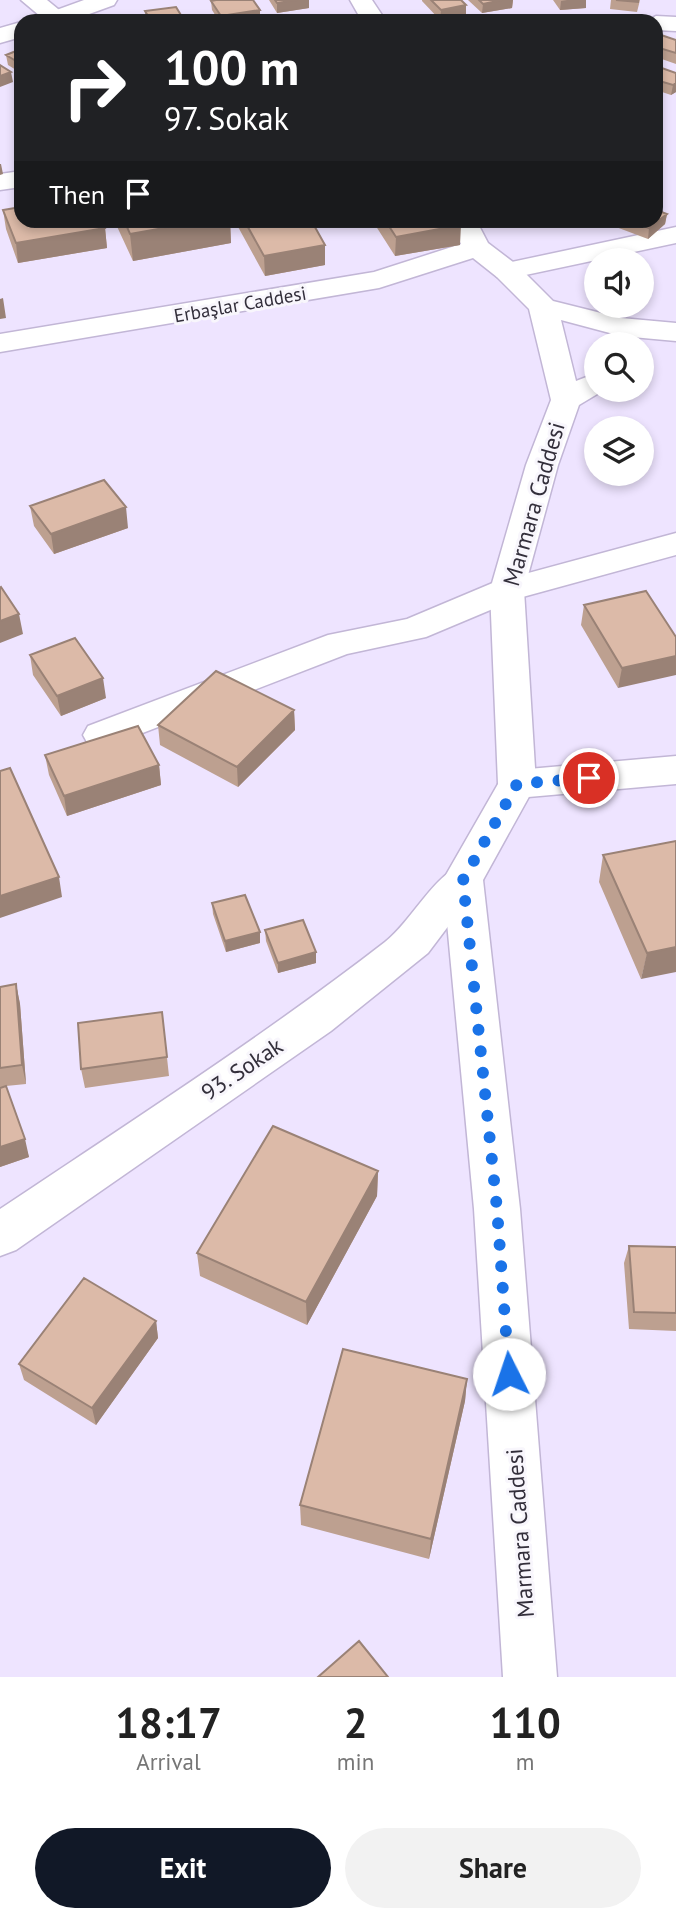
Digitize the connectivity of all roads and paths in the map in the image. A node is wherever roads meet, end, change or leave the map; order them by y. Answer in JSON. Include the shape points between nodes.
{"nodes":[{"id":1,"x":32,"y":0,"type":"edge"},
{"id":2,"x":106,"y":0,"type":"edge"},
{"id":3,"x":46,"y":14,"type":"edge"},
{"id":4,"x":68,"y":14,"type":"edge"},
{"id":5,"x":466,"y":228,"type":"edge"},
{"id":6,"x":676,"y":235,"type":"edge"},
{"id":7,"x":477,"y":248,"type":"junction"},
{"id":8,"x":507,"y":271,"type":"junction"},
{"id":9,"x":542,"y":307,"type":"junction"},
{"id":10,"x":676,"y":332,"type":"edge"},
{"id":11,"x":676,"y":341,"type":"edge"},
{"id":12,"x":0,"y":343,"type":"edge"},
{"id":13,"x":654,"y":352,"type":"edge"},
{"id":14,"x":581,"y":391,"type":"edge"},
{"id":15,"x":676,"y":544,"type":"edge"},
{"id":16,"x":507,"y":590,"type":"junction"},
{"id":17,"x":101,"y":735,"type":"edge"},
{"id":18,"x":676,"y":770,"type":"edge"},
{"id":19,"x":517,"y":784,"type":"junction"},
{"id":20,"x":463,"y":880,"type":"junction"},
{"id":21,"x":0,"y":1234,"type":"edge"},
{"id":22,"x":530,"y":1677,"type":"edge"}],
"edges":[{"from":1,"to":3,"type":"street"},
{"from":2,"to":4,"type":"street"},
{"from":5,"to":7,"type":"street"},
{"from":6,"to":8,"type":"street"},
{"from":7,"to":8,"type":"street"},
{"from":7,"to":12,"type":"street","name":"Erbaşlar Caddesi","via":[[379,280]]},
{"from":8,"to":9,"type":"street"},
{"from":9,"to":10,"type":"street","via":[[621,327]]},
{"from":9,"to":14,"type":"street"},
{"from":11,"to":13,"type":"street"},
{"from":14,"to":16,"type":"street","name":"Marmara Caddesi","via":[[541,464]]},
{"from":15,"to":16,"type":"street"},
{"from":16,"to":17,"type":"street","via":[[414,629],[340,643]]},
{"from":16,"to":19,"type":"street","name":"Marmara Caddesi"},
{"from":18,"to":19,"type":"street"},
{"from":19,"to":20,"type":"street"},
{"from":20,"to":21,"type":"street","name":"93. Sokak","via":[[414,942],[316,1019]]},
{"from":20,"to":22,"type":"street","name":"Marmara Caddesi","via":[[497,1209]]}]}
